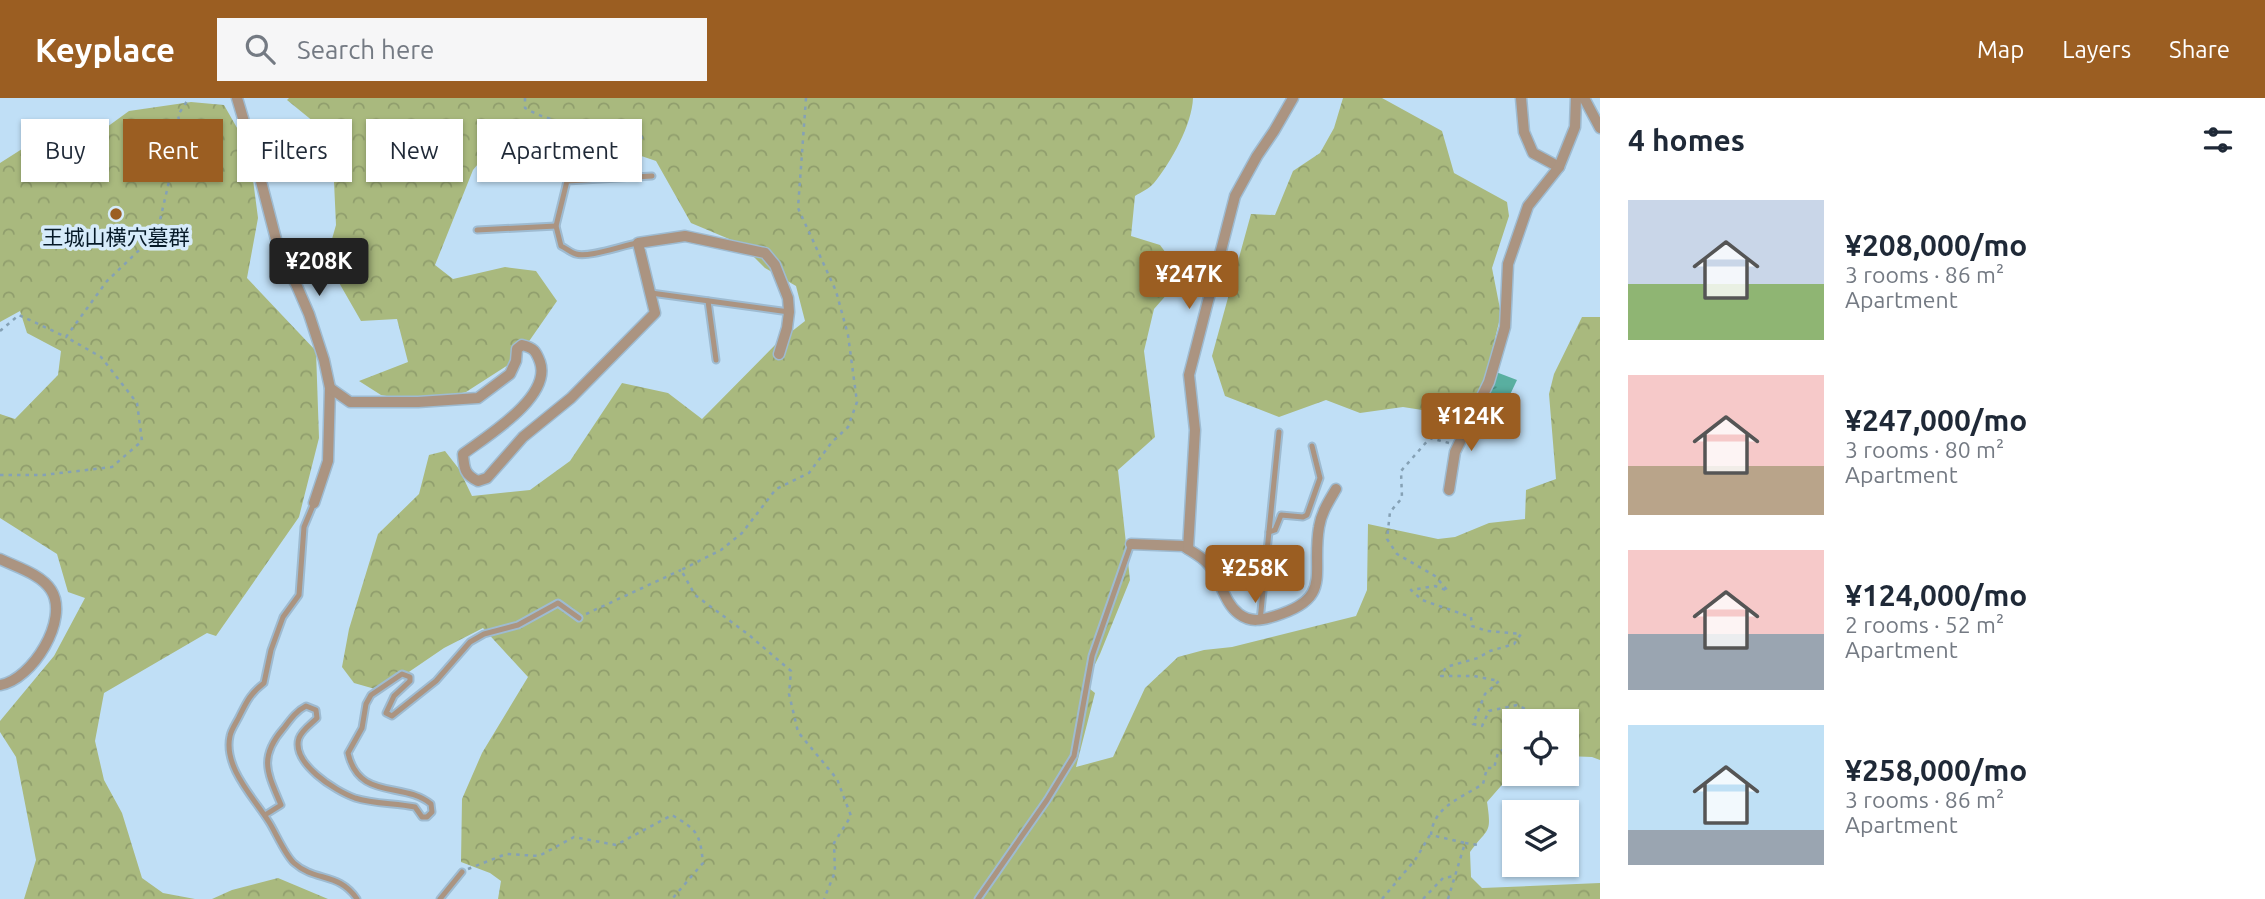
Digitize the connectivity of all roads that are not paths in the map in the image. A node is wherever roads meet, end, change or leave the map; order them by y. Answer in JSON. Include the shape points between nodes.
{"nodes":[{"id":1,"x":237,"y":98,"type":"edge"},
{"id":2,"x":1293,"y":98,"type":"edge"},
{"id":3,"x":1521,"y":98,"type":"edge"},
{"id":4,"x":1576,"y":98,"type":"edge"},
{"id":5,"x":1584,"y":98,"type":"edge"},
{"id":6,"x":1599,"y":122,"type":"edge"},
{"id":7,"x":1559,"y":167,"type":"junction"},
{"id":8,"x":652,"y":176,"type":"dead end"},
{"id":9,"x":556,"y":226,"type":"junction"},
{"id":10,"x":477,"y":230,"type":"dead end"},
{"id":11,"x":638,"y":243,"type":"junction"},
{"id":12,"x":651,"y":293,"type":"junction"},
{"id":13,"x":708,"y":301,"type":"junction"},
{"id":14,"x":789,"y":312,"type":"junction"},
{"id":15,"x":779,"y":354,"type":"dead end"},
{"id":16,"x":716,"y":360,"type":"dead end"},
{"id":17,"x":330,"y":388,"type":"junction"},
{"id":18,"x":1279,"y":432,"type":"dead end"},
{"id":19,"x":1312,"y":446,"type":"dead end"},
{"id":20,"x":1336,"y":489,"type":"dead end"},
{"id":21,"x":1449,"y":490,"type":"dead end"},
{"id":22,"x":314,"y":503,"type":"joint"},
{"id":23,"x":1269,"y":532,"type":"junction"},
{"id":24,"x":1131,"y":544,"type":"joint"},
{"id":25,"x":1188,"y":549,"type":"junction"},
{"id":26,"x":0,"y":559,"type":"edge"},
{"id":27,"x":579,"y":618,"type":"road end"},
{"id":28,"x":1260,"y":621,"type":"junction"},
{"id":29,"x":0,"y":685,"type":"edge"},
{"id":30,"x":265,"y":815,"type":"junction"},
{"id":31,"x":462,"y":872,"type":"road end"},
{"id":32,"x":357,"y":899,"type":"edge"},
{"id":33,"x":440,"y":899,"type":"edge"},
{"id":34,"x":978,"y":899,"type":"edge"}],
"edges":[{"from":1,"to":17,"type":"street","via":[[278,247],[309,314]]},
{"from":2,"to":25,"type":"street","via":[[1235,196],[1189,375],[1195,430]]},
{"from":3,"to":7,"type":"street","via":[[1524,132],[1533,153]]},
{"from":4,"to":7,"type":"street","via":[[1576,127]]},
{"from":5,"to":6,"type":"street"},
{"from":7,"to":21,"type":"street","via":[[1528,206],[1508,264],[1505,327],[1489,382],[1455,452]]},
{"from":8,"to":9,"type":"lane","via":[[567,181]]},
{"from":9,"to":10,"type":"lane"},
{"from":9,"to":11,"type":"lane","via":[[561,246],[577,254]]},
{"from":11,"to":12,"type":"street"},
{"from":11,"to":14,"type":"street","via":[[685,236],[765,253],[775,265]]},
{"from":12,"to":13,"type":"lane"},
{"from":12,"to":17,"type":"street","via":[[655,313],[570,398],[523,437],[487,478],[478,481],[468,477],[463,454],[526,404],[537,387],[541,368],[536,350],[522,345],[517,349],[510,374],[478,398],[350,402]]},
{"from":13,"to":14,"type":"lane"},
{"from":13,"to":16,"type":"lane"},
{"from":14,"to":15,"type":"street"},
{"from":17,"to":22,"type":"street","via":[[328,461]]},
{"from":18,"to":23,"type":"lane"},
{"from":19,"to":23,"type":"lane","via":[[1320,478],[1307,515],[1281,515],[1275,530]]},
{"from":20,"to":28,"type":"street","via":[[1319,527],[1317,586],[1299,608]]},
{"from":22,"to":30,"type":"lane","via":[[304,527],[299,595],[283,617],[264,683],[250,693],[229,737],[241,784]]},
{"from":23,"to":28,"type":"lane"},
{"from":24,"to":25,"type":"street"},
{"from":24,"to":34,"type":"lane","via":[[1092,656],[1074,756]]},
{"from":25,"to":28,"type":"street","via":[[1208,564],[1232,609],[1245,619]]},
{"from":26,"to":29,"type":"street","via":[[45,582],[56,605],[56,620],[46,645],[24,673]]},
{"from":27,"to":30,"type":"lane","via":[[558,603],[518,625],[484,634],[392,716],[386,713],[389,704],[410,677],[402,674],[371,695],[362,728],[348,753],[350,764],[376,788],[423,797],[431,804],[428,817],[422,817],[415,807],[354,798],[310,769],[298,751],[301,733],[317,718],[316,710],[306,706],[273,740],[266,757],[281,805]]},
{"from":30,"to":32,"type":"lane","via":[[293,862],[340,882]]},
{"from":31,"to":33,"type":"lane"}]}
